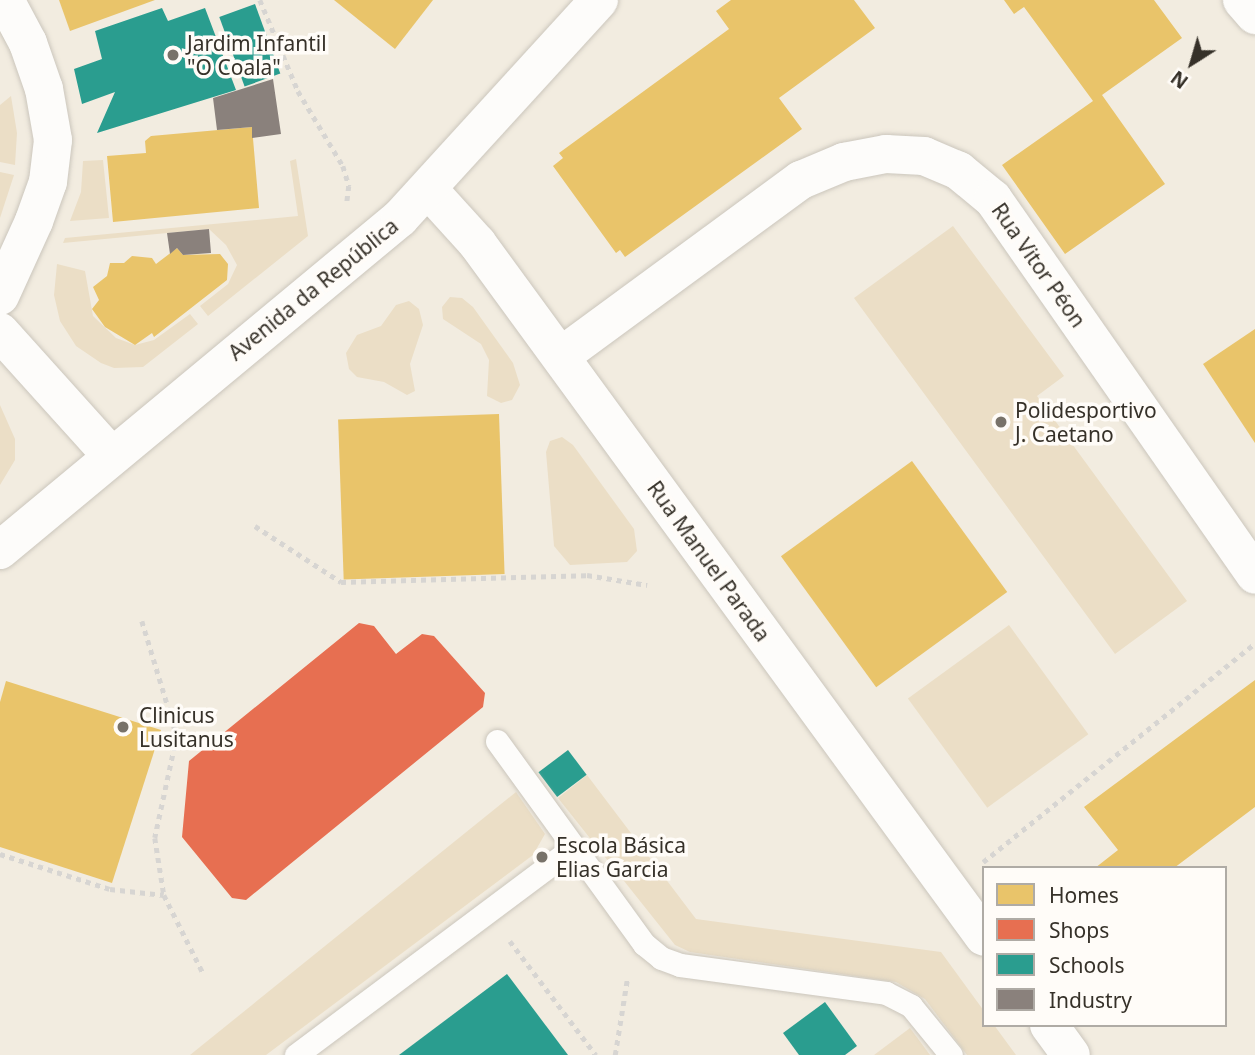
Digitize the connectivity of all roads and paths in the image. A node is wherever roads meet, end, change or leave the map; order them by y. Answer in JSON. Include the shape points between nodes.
{"nodes":[{"id":1,"x":5,"y":0,"type":"edge"},
{"id":2,"x":260,"y":0,"type":"edge"},
{"id":3,"x":599,"y":0,"type":"edge"},
{"id":4,"x":1242,"y":0,"type":"edge"},
{"id":5,"x":1255,"y":15,"type":"edge"},
{"id":6,"x":429,"y":190,"type":"junction"},
{"id":7,"x":341,"y":212,"type":"dead end"},
{"id":8,"x":0,"y":296,"type":"edge"},
{"id":9,"x":0,"y":332,"type":"edge"},
{"id":10,"x":561,"y":356,"type":"junction"},
{"id":11,"x":110,"y":454,"type":"junction"},
{"id":12,"x":254,"y":526,"type":"dead end"},
{"id":13,"x":0,"y":550,"type":"edge"},
{"id":14,"x":1255,"y":575,"type":"edge"},
{"id":15,"x":647,"y":585,"type":"dead end"},
{"id":16,"x":142,"y":621,"type":"dead end"},
{"id":17,"x":1255,"y":642,"type":"edge"},
{"id":18,"x":497,"y":741,"type":"dead end"},
{"id":19,"x":574,"y":847,"type":"junction"},
{"id":20,"x":0,"y":854,"type":"edge"},
{"id":21,"x":949,"y":890,"type":"junction"},
{"id":22,"x":164,"y":895,"type":"junction"},
{"id":23,"x":488,"y":911,"type":"junction"},
{"id":24,"x":635,"y":931,"type":"junction"},
{"id":25,"x":982,"y":934,"type":"edge"},
{"id":26,"x":203,"y":973,"type":"dead end"},
{"id":27,"x":1050,"y":1027,"type":"edge"},
{"id":28,"x":296,"y":1055,"type":"edge"},
{"id":29,"x":596,"y":1055,"type":"edge"},
{"id":30,"x":615,"y":1055,"type":"edge"},
{"id":31,"x":951,"y":1055,"type":"edge"},
{"id":32,"x":1071,"y":1055,"type":"edge"}],
"edges":[{"from":1,"to":8,"type":"street","via":[[29,43],[44,89],[53,140],[43,195]]},
{"from":2,"to":7,"type":"path","via":[[298,91],[343,166],[349,186]]},
{"from":3,"to":6,"type":"street","name":"Avenida da República"},
{"from":4,"to":5,"type":"street"},
{"from":6,"to":10,"type":"street","name":"Rua Manuel Parada","via":[[477,243]]},
{"from":6,"to":11,"type":"street","name":"Avenida da República","via":[[368,247]]},
{"from":9,"to":11,"type":"street"},
{"from":10,"to":14,"type":"street","name":"Rua Vitor Péon","via":[[802,180],[844,162],[876,156],[924,156],[959,171],[993,199]]},
{"from":10,"to":21,"type":"street","name":"Rua Manuel Parada"},
{"from":11,"to":13,"type":"street","name":"Avenida da República"},
{"from":12,"to":15,"type":"path","via":[[341,582],[587,575]]},
{"from":16,"to":22,"type":"path","via":[[177,736],[155,838]]},
{"from":17,"to":21,"type":"path"},
{"from":18,"to":19,"type":"lane"},
{"from":19,"to":23,"type":"lane"},
{"from":19,"to":24,"type":"lane"},
{"from":20,"to":22,"type":"path","via":[[110,889]]},
{"from":21,"to":25,"type":"street","name":"Rua Manuel Parada"},
{"from":22,"to":26,"type":"path"},
{"from":23,"to":28,"type":"lane"},
{"from":23,"to":29,"type":"path"},
{"from":24,"to":30,"type":"path"},
{"from":24,"to":31,"type":"lane","via":[[661,958],[680,965],[899,998],[924,1020]]},
{"from":27,"to":32,"type":"street"}]}
